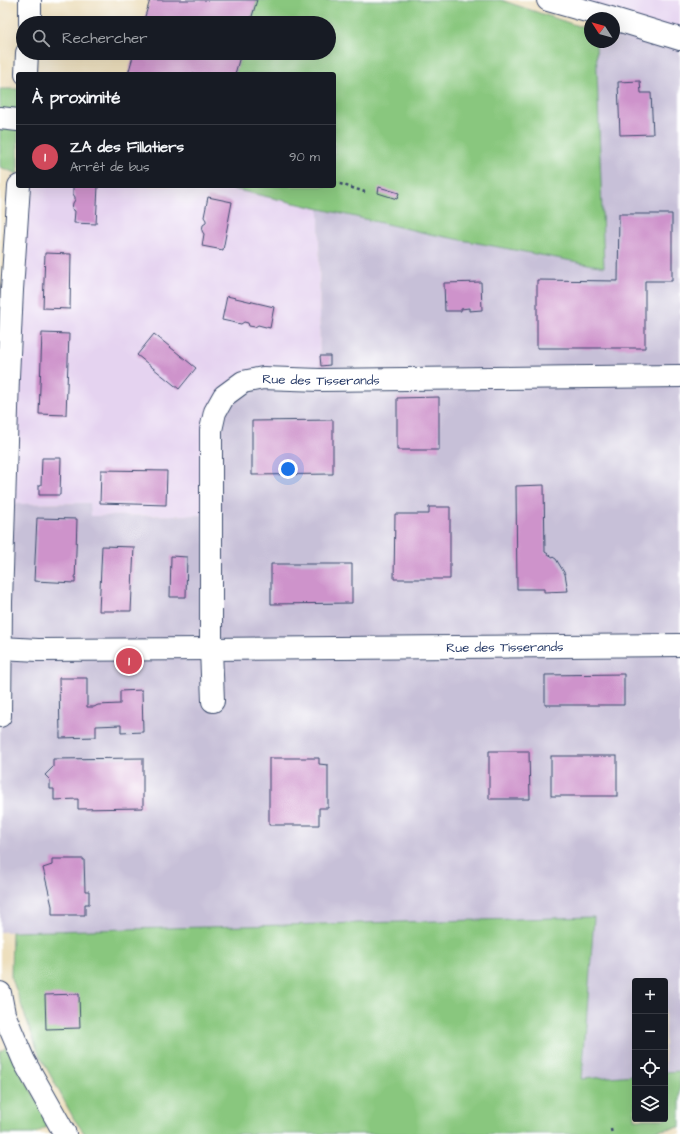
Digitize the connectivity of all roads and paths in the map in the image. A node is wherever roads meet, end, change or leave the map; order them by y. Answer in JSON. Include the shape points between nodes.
{"nodes":[{"id":1,"x":30,"y":0,"type":"edge"},
{"id":2,"x":548,"y":0,"type":"edge"},
{"id":3,"x":590,"y":12,"type":"edge"},
{"id":4,"x":30,"y":16,"type":"edge"},
{"id":5,"x":620,"y":21,"type":"edge"},
{"id":6,"x":680,"y":39,"type":"edge"},
{"id":7,"x":26,"y":60,"type":"edge"},
{"id":8,"x":26,"y":72,"type":"edge"},
{"id":9,"x":0,"y":118,"type":"edge"},
{"id":10,"x":16,"y":120,"type":"edge"},
{"id":11,"x":336,"y":183,"type":"edge"},
{"id":12,"x":19,"y":188,"type":"edge"},
{"id":13,"x":365,"y":192,"type":"dead end"},
{"id":14,"x":5,"y":324,"type":"edge"},
{"id":15,"x":680,"y":376,"type":"edge"},
{"id":16,"x":4,"y":377,"type":"edge"},
{"id":17,"x":2,"y":568,"type":"edge"},
{"id":18,"x":680,"y":645,"type":"edge"},
{"id":19,"x":1,"y":648,"type":"junction"},
{"id":20,"x":210,"y":649,"type":"junction"},
{"id":21,"x":213,"y":701,"type":"dead end"},
{"id":22,"x":0,"y":716,"type":"edge"},
{"id":23,"x":0,"y":993,"type":"edge"},
{"id":24,"x":611,"y":1129,"type":"dead end"},
{"id":25,"x":65,"y":1134,"type":"edge"},
{"id":26,"x":612,"y":1134,"type":"edge"}],
"edges":[{"from":1,"to":4,"type":"street"},
{"from":2,"to":3,"type":"street"},
{"from":5,"to":6,"type":"street"},
{"from":7,"to":8,"type":"street"},
{"from":9,"to":10,"type":"street"},
{"from":11,"to":13,"type":"path"},
{"from":12,"to":14,"type":"street"},
{"from":14,"to":16,"type":"street"},
{"from":15,"to":20,"type":"street","name":"Rue des Tisserands","via":[[328,380],[263,378],[243,382],[224,396],[215,412],[211,430]]},
{"from":16,"to":17,"type":"street"},
{"from":17,"to":19,"type":"street"},
{"from":18,"to":20,"type":"street","name":"Rue des Tisserands"},
{"from":19,"to":20,"type":"street","name":"Rue des Tisserands"},
{"from":19,"to":22,"type":"street"},
{"from":20,"to":21,"type":"street","name":"Rue des Tisserands"},
{"from":23,"to":25,"type":"street","via":[[4,1014],[24,1061]]},
{"from":24,"to":26,"type":"path"}]}
